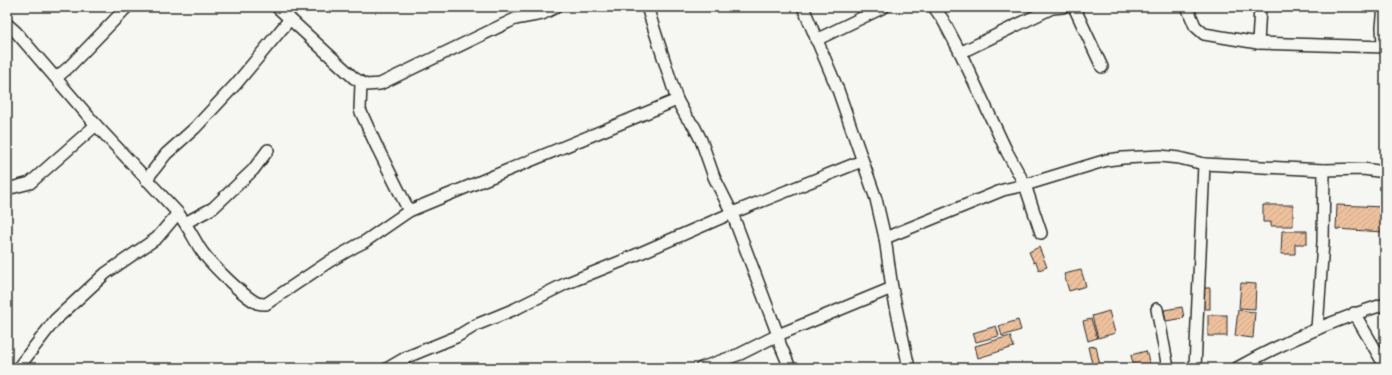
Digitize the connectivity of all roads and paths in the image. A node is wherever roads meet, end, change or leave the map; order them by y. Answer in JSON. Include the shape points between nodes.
{"nodes":[{"id":1,"x":127,"y":7,"type":"edge"},
{"id":2,"x":277,"y":7,"type":"edge"},
{"id":3,"x":556,"y":7,"type":"edge"},
{"id":4,"x":647,"y":7,"type":"edge"},
{"id":5,"x":803,"y":7,"type":"edge"},
{"id":6,"x":884,"y":7,"type":"edge"},
{"id":7,"x":934,"y":7,"type":"edge"},
{"id":8,"x":1063,"y":7,"type":"edge"},
{"id":9,"x":1066,"y":7,"type":"edge"},
{"id":10,"x":1074,"y":7,"type":"edge"},
{"id":11,"x":1187,"y":7,"type":"edge"},
{"id":12,"x":1260,"y":7,"type":"edge"},
{"id":13,"x":1384,"y":7,"type":"edge"},
{"id":14,"x":290,"y":20,"type":"junction"},
{"id":15,"x":7,"y":24,"type":"edge"},
{"id":16,"x":816,"y":40,"type":"junction"},
{"id":17,"x":1258,"y":43,"type":"junction"},
{"id":18,"x":1384,"y":47,"type":"edge"},
{"id":19,"x":960,"y":52,"type":"junction"},
{"id":20,"x":1102,"y":67,"type":"dead end"},
{"id":21,"x":56,"y":78,"type":"junction"},
{"id":22,"x":361,"y":83,"type":"junction"},
{"id":23,"x":678,"y":100,"type":"junction"},
{"id":24,"x":96,"y":125,"type":"junction"},
{"id":25,"x":268,"y":150,"type":"dead end"},
{"id":26,"x":862,"y":161,"type":"junction"},
{"id":27,"x":1204,"y":164,"type":"junction"},
{"id":28,"x":1324,"y":170,"type":"junction"},
{"id":29,"x":1385,"y":172,"type":"edge"},
{"id":30,"x":146,"y":180,"type":"junction"},
{"id":31,"x":1025,"y":185,"type":"junction"},
{"id":32,"x":7,"y":189,"type":"edge"},
{"id":33,"x":409,"y":211,"type":"junction"},
{"id":34,"x":178,"y":213,"type":"junction"},
{"id":35,"x":732,"y":213,"type":"junction"},
{"id":36,"x":185,"y":223,"type":"junction"},
{"id":37,"x":1041,"y":233,"type":"dead end"},
{"id":38,"x":884,"y":238,"type":"junction"},
{"id":39,"x":892,"y":288,"type":"junction"},
{"id":40,"x":1385,"y":304,"type":"edge"},
{"id":41,"x":1157,"y":309,"type":"dead end"},
{"id":42,"x":1354,"y":314,"type":"junction"},
{"id":43,"x":1317,"y":329,"type":"junction"},
{"id":44,"x":778,"y":335,"type":"junction"},
{"id":45,"x":1385,"y":366,"type":"edge"},
{"id":46,"x":18,"y":368,"type":"edge"},
{"id":47,"x":388,"y":368,"type":"edge"},
{"id":48,"x":701,"y":368,"type":"edge"},
{"id":49,"x":790,"y":368,"type":"edge"},
{"id":50,"x":909,"y":368,"type":"edge"},
{"id":51,"x":1168,"y":368,"type":"edge"},
{"id":52,"x":1195,"y":368,"type":"edge"},
{"id":53,"x":1237,"y":368,"type":"edge"}],
"edges":[{"from":1,"to":21,"type":"street"},
{"from":2,"to":14,"type":"street"},
{"from":3,"to":22,"type":"street","via":[[542,14],[515,20],[380,84]]},
{"from":4,"to":23,"type":"street"},
{"from":5,"to":16,"type":"street"},
{"from":6,"to":16,"type":"street"},
{"from":7,"to":19,"type":"street"},
{"from":8,"to":19,"type":"street","via":[[1052,8]]},
{"from":9,"to":10,"type":"street"},
{"from":10,"to":20,"type":"street"},
{"from":11,"to":17,"type":"street","via":[[1195,26],[1204,34]]},
{"from":12,"to":17,"type":"street"},
{"from":13,"to":18,"type":"street"},
{"from":14,"to":22,"type":"street"},
{"from":14,"to":30,"type":"street","via":[[236,84],[195,128],[166,154]]},
{"from":15,"to":21,"type":"street"},
{"from":16,"to":26,"type":"street","via":[[838,90]]},
{"from":17,"to":18,"type":"street"},
{"from":19,"to":31,"type":"street"},
{"from":21,"to":24,"type":"street"},
{"from":22,"to":33,"type":"street","via":[[360,110]]},
{"from":23,"to":33,"type":"street"},
{"from":23,"to":35,"type":"street","via":[[701,140],[714,176]]},
{"from":24,"to":30,"type":"street"},
{"from":24,"to":32,"type":"street","via":[[30,183]]},
{"from":25,"to":36,"type":"street","via":[[256,167],[213,208]]},
{"from":26,"to":35,"type":"street"},
{"from":26,"to":38,"type":"street","via":[[876,199]]},
{"from":27,"to":28,"type":"street"},
{"from":27,"to":31,"type":"street","via":[[1160,156],[1123,158],[1094,163]]},
{"from":27,"to":52,"type":"street"},
{"from":28,"to":29,"type":"street","via":[[1363,169]]},
{"from":28,"to":43,"type":"street","via":[[1323,242]]},
{"from":30,"to":34,"type":"street"},
{"from":31,"to":37,"type":"street"},
{"from":31,"to":38,"type":"street","via":[[1003,190]]},
{"from":33,"to":36,"type":"street","via":[[266,304],[258,303],[242,292],[214,264],[200,248]]},
{"from":34,"to":36,"type":"street"},
{"from":34,"to":46,"type":"street","via":[[157,238],[106,272],[55,320]]},
{"from":35,"to":44,"type":"street"},
{"from":35,"to":47,"type":"street","via":[[565,284]]},
{"from":38,"to":39,"type":"street"},
{"from":39,"to":44,"type":"street"},
{"from":39,"to":50,"type":"street"},
{"from":40,"to":42,"type":"street"},
{"from":41,"to":51,"type":"street"},
{"from":42,"to":43,"type":"street"},
{"from":42,"to":45,"type":"street"},
{"from":43,"to":53,"type":"street"},
{"from":44,"to":48,"type":"street","via":[[740,354]]},
{"from":44,"to":49,"type":"street"}]}
